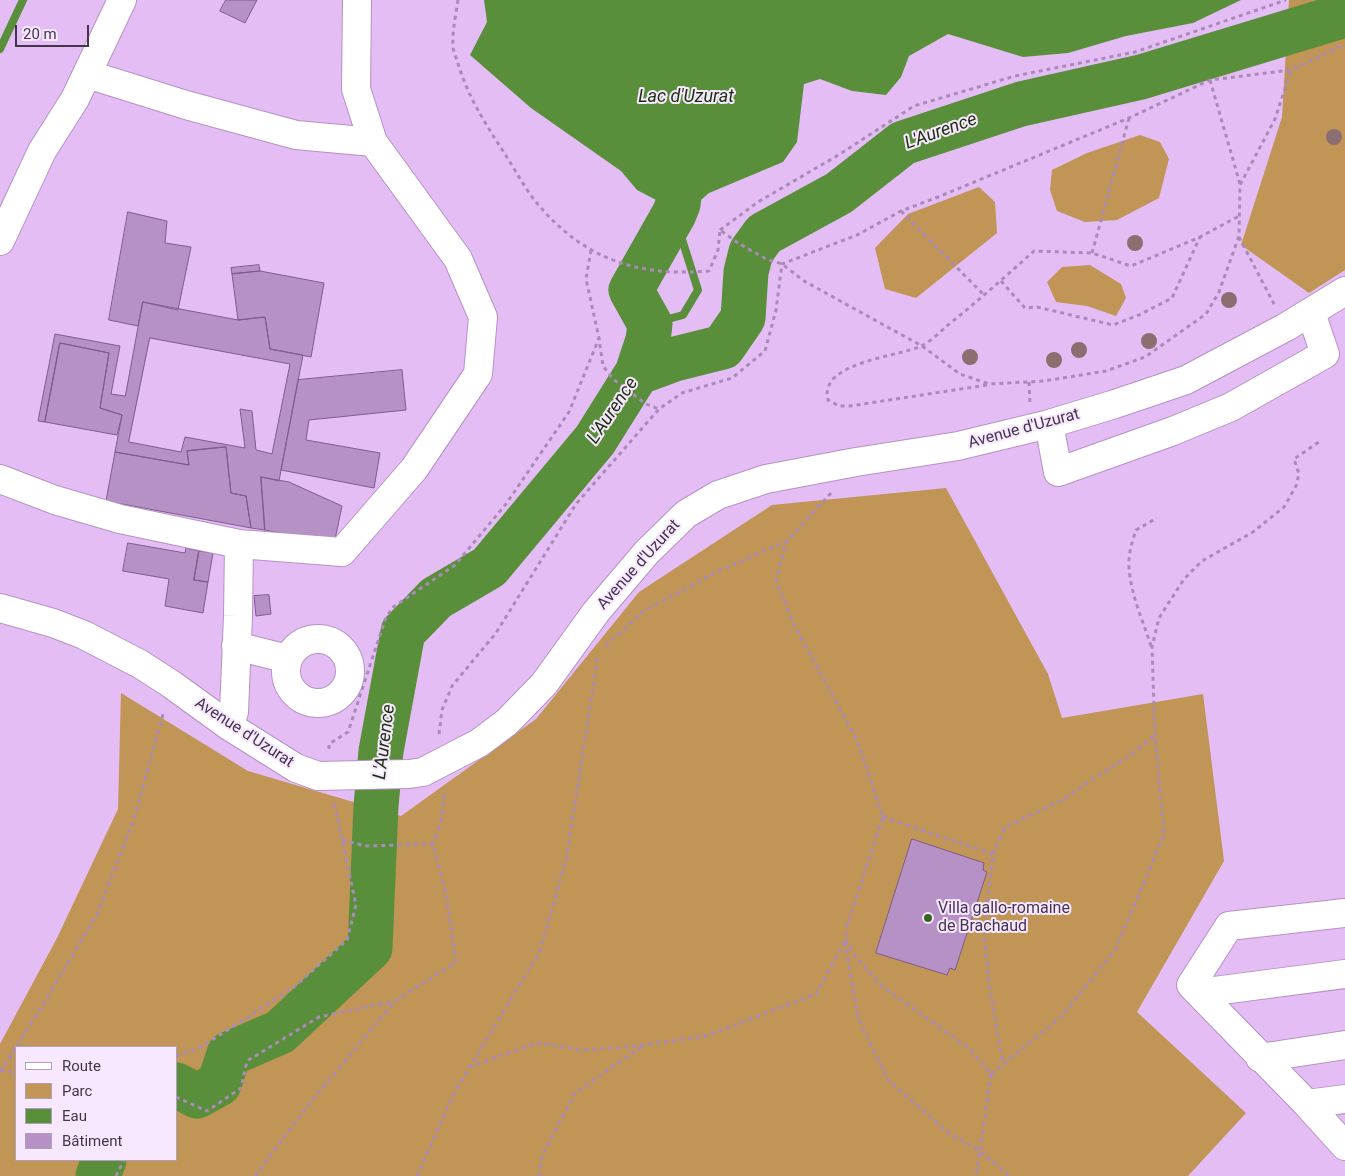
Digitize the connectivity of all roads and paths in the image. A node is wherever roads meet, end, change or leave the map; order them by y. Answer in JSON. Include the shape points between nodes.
{"nodes":[{"id":1,"x":122,"y":0,"type":"edge"},
{"id":2,"x":357,"y":0,"type":"edge"},
{"id":3,"x":458,"y":0,"type":"edge"},
{"id":4,"x":1286,"y":0,"type":"edge"},
{"id":5,"x":1345,"y":44,"type":"edge"},
{"id":6,"x":1291,"y":70,"type":"junction"},
{"id":7,"x":87,"y":74,"type":"junction"},
{"id":8,"x":1210,"y":80,"type":"junction"},
{"id":9,"x":1129,"y":118,"type":"junction"},
{"id":10,"x":373,"y":142,"type":"junction"},
{"id":11,"x":1240,"y":185,"type":"junction"},
{"id":12,"x":901,"y":210,"type":"junction"},
{"id":13,"x":1239,"y":216,"type":"junction"},
{"id":14,"x":720,"y":230,"type":"junction"},
{"id":15,"x":1239,"y":236,"type":"junction"},
{"id":16,"x":1200,"y":237,"type":"junction"},
{"id":17,"x":0,"y":241,"type":"edge"},
{"id":18,"x":591,"y":250,"type":"junction"},
{"id":19,"x":1092,"y":253,"type":"junction"},
{"id":20,"x":782,"y":264,"type":"junction"},
{"id":21,"x":1001,"y":281,"type":"junction"},
{"id":22,"x":1345,"y":291,"type":"edge"},
{"id":23,"x":985,"y":296,"type":"junction"},
{"id":24,"x":1311,"y":313,"type":"junction"},
{"id":25,"x":1286,"y":327,"type":"junction"},
{"id":26,"x":599,"y":338,"type":"junction"},
{"id":27,"x":922,"y":346,"type":"junction"},
{"id":28,"x":989,"y":384,"type":"junction"},
{"id":29,"x":659,"y":409,"type":"junction"},
{"id":30,"x":1049,"y":424,"type":"junction"},
{"id":31,"x":1320,"y":442,"type":"dead end"},
{"id":32,"x":856,"y":462,"type":"junction"},
{"id":33,"x":0,"y":479,"type":"edge"},
{"id":34,"x":1157,"y":518,"type":"dead end"},
{"id":35,"x":786,"y":542,"type":"junction"},
{"id":36,"x":239,"y":544,"type":"junction"},
{"id":37,"x":0,"y":608,"type":"edge"},
{"id":38,"x":236,"y":646,"type":"junction"},
{"id":39,"x":606,"y":646,"type":"dead end"},
{"id":40,"x":1152,"y":647,"type":"junction"},
{"id":41,"x":599,"y":653,"type":"dead end"},
{"id":42,"x":288,"y":659,"type":"dead end"},
{"id":43,"x":171,"y":684,"type":"junction"},
{"id":44,"x":229,"y":726,"type":"junction"},
{"id":45,"x":1155,"y":736,"type":"junction"},
{"id":46,"x":330,"y":744,"type":"dead end"},
{"id":47,"x":441,"y":762,"type":"junction"},
{"id":48,"x":328,"y":775,"type":"junction"},
{"id":49,"x":883,"y":817,"type":"junction"},
{"id":50,"x":342,"y":840,"type":"junction"},
{"id":51,"x":433,"y":844,"type":"junction"},
{"id":52,"x":993,"y":854,"type":"junction"},
{"id":53,"x":1345,"y":913,"type":"edge"},
{"id":54,"x":845,"y":940,"type":"junction"},
{"id":55,"x":1345,"y":974,"type":"edge"},
{"id":56,"x":1199,"y":993,"type":"junction"},
{"id":57,"x":395,"y":1001,"type":"junction"},
{"id":58,"x":644,"y":1045,"type":"junction"},
{"id":59,"x":1345,"y":1045,"type":"edge"},
{"id":60,"x":17,"y":1046,"type":"edge"},
{"id":61,"x":15,"y":1049,"type":"edge"},
{"id":62,"x":178,"y":1055,"type":"edge"},
{"id":63,"x":1260,"y":1058,"type":"junction"},
{"id":64,"x":1003,"y":1064,"type":"junction"},
{"id":65,"x":469,"y":1068,"type":"junction"},
{"id":66,"x":1,"y":1071,"type":"edge"},
{"id":67,"x":15,"y":1073,"type":"edge"},
{"id":68,"x":991,"y":1074,"type":"junction"},
{"id":69,"x":178,"y":1098,"type":"edge"},
{"id":70,"x":1345,"y":1099,"type":"edge"},
{"id":71,"x":1307,"y":1104,"type":"junction"},
{"id":72,"x":1345,"y":1146,"type":"edge"},
{"id":73,"x":980,"y":1151,"type":"junction"},
{"id":74,"x":124,"y":1161,"type":"edge"},
{"id":75,"x":116,"y":1176,"type":"edge"},
{"id":76,"x":256,"y":1176,"type":"edge"},
{"id":77,"x":416,"y":1176,"type":"edge"},
{"id":78,"x":539,"y":1176,"type":"edge"},
{"id":79,"x":976,"y":1176,"type":"edge"},
{"id":80,"x":1010,"y":1176,"type":"edge"}],
"edges":[{"from":1,"to":7,"type":"street"},
{"from":2,"to":10,"type":"street","via":[[356,89]]},
{"from":3,"to":18,"type":"path","via":[[452,46],[462,78],[482,119],[535,201],[559,228]]},
{"from":4,"to":14,"type":"path","via":[[1136,52],[1015,76],[914,106],[758,202]]},
{"from":5,"to":6,"type":"path"},
{"from":6,"to":8,"type":"path"},
{"from":6,"to":11,"type":"path","via":[[1275,120]]},
{"from":7,"to":10,"type":"street","via":[[296,135]]},
{"from":7,"to":17,"type":"street","via":[[42,151]]},
{"from":8,"to":9,"type":"path"},
{"from":8,"to":11,"type":"path"},
{"from":9,"to":12,"type":"path"},
{"from":9,"to":19,"type":"path"},
{"from":10,"to":36,"type":"street","via":[[458,259],[483,317],[478,374],[414,469],[342,552]]},
{"from":11,"to":13,"type":"path"},
{"from":12,"to":20,"type":"path","via":[[857,235]]},
{"from":12,"to":23,"type":"path"},
{"from":13,"to":15,"type":"path"},
{"from":13,"to":16,"type":"path"},
{"from":14,"to":18,"type":"path","via":[[718,250],[709,271],[683,274],[652,271],[628,266]]},
{"from":14,"to":20,"type":"path","via":[[766,259]]},
{"from":15,"to":25,"type":"path"},
{"from":15,"to":28,"type":"path","via":[[1219,292],[1206,314],[1145,358],[1106,371],[1044,381]]},
{"from":16,"to":19,"type":"path","via":[[1131,266]]},
{"from":16,"to":21,"type":"path","via":[[1172,298],[1113,325],[1037,307],[1025,308]]},
{"from":18,"to":26,"type":"path","via":[[586,279]]},
{"from":19,"to":21,"type":"path","via":[[1034,251]]},
{"from":20,"to":27,"type":"path","via":[[804,281]]},
{"from":20,"to":29,"type":"path","via":[[776,310],[765,351],[732,378],[682,394]]},
{"from":21,"to":23,"type":"path"},
{"from":22,"to":24,"type":"street","name":"Avenue d'Uzurat"},
{"from":23,"to":27,"type":"path"},
{"from":24,"to":25,"type":"street","name":"Avenue d'Uzurat"},
{"from":24,"to":30,"type":"street","via":[[1325,354],[1231,406],[1190,424],[1058,472]]},
{"from":25,"to":30,"type":"street","name":"Avenue d'Uzurat","via":[[1186,380]]},
{"from":26,"to":29,"type":"path","via":[[603,366],[613,379],[646,404]]},
{"from":26,"to":46,"type":"path","via":[[569,412],[506,504],[455,565],[392,608],[385,620],[348,732]]},
{"from":27,"to":28,"type":"path","via":[[960,374]]},
{"from":27,"to":28,"type":"path","via":[[835,375],[826,393],[828,400],[839,406],[850,406]]},
{"from":29,"to":47,"type":"path","via":[[576,504],[496,634],[452,686],[442,710],[438,743]]},
{"from":30,"to":32,"type":"street","name":"Avenue d'Uzurat","via":[[958,446]]},
{"from":31,"to":40,"type":"path","via":[[1294,458],[1300,474],[1284,507],[1253,532],[1202,561],[1184,579],[1160,618]]},
{"from":32,"to":35,"type":"path","via":[[824,503]]},
{"from":32,"to":47,"type":"street","name":"Avenue d'Uzurat","via":[[766,479],[718,495],[686,514],[628,574],[544,684],[519,710],[478,743]]},
{"from":33,"to":36,"type":"street","via":[[120,520]]},
{"from":34,"to":40,"type":"path","via":[[1136,530],[1129,567],[1136,601]]},
{"from":35,"to":39,"type":"path","via":[[716,572],[642,612]]},
{"from":35,"to":49,"type":"path","via":[[776,581],[794,625],[858,740]]},
{"from":36,"to":38,"type":"street"},
{"from":37,"to":43,"type":"street","name":"Avenue d'Uzurat","via":[[84,635]]},
{"from":38,"to":42,"type":"street"},
{"from":38,"to":44,"type":"street","via":[[234,712]]},
{"from":40,"to":45,"type":"path"},
{"from":41,"to":65,"type":"path","via":[[566,860],[540,951]]},
{"from":43,"to":44,"type":"street","name":"Avenue d'Uzurat"},
{"from":43,"to":60,"type":"path","via":[[133,822],[97,914]]},
{"from":44,"to":48,"type":"street","name":"Avenue d'Uzurat","via":[[296,768],[318,776]]},
{"from":45,"to":52,"type":"path","via":[[1062,800],[1005,827]]},
{"from":45,"to":64,"type":"path","via":[[1164,835],[1116,948],[1062,1016]]},
{"from":47,"to":48,"type":"street","name":"Avenue d'Uzurat","via":[[422,772],[409,774]]},
{"from":47,"to":51,"type":"path","via":[[445,790],[441,822]]},
{"from":48,"to":50,"type":"path"},
{"from":49,"to":52,"type":"path"},
{"from":49,"to":54,"type":"path"},
{"from":50,"to":51,"type":"path","via":[[364,846]]},
{"from":50,"to":62,"type":"path","via":[[356,906],[347,940],[293,988],[201,1047]]},
{"from":51,"to":57,"type":"path","via":[[446,894],[456,962]]},
{"from":52,"to":64,"type":"path","via":[[984,934]]},
{"from":53,"to":56,"type":"street","via":[[1230,926],[1191,985]]},
{"from":54,"to":58,"type":"path","via":[[816,994],[706,1036]]},
{"from":54,"to":68,"type":"path","via":[[883,987],[970,1049]]},
{"from":54,"to":73,"type":"path","via":[[858,1018],[888,1080],[949,1133]]},
{"from":55,"to":56,"type":"street"},
{"from":56,"to":63,"type":"street"},
{"from":57,"to":69,"type":"path","via":[[319,1017],[247,1061],[241,1088],[207,1111]]},
{"from":57,"to":76,"type":"path","via":[[305,1109]]},
{"from":58,"to":65,"type":"path","via":[[582,1050],[537,1043]]},
{"from":58,"to":78,"type":"path","via":[[575,1093],[542,1156]]},
{"from":59,"to":63,"type":"street"},
{"from":61,"to":66,"type":"path"},
{"from":63,"to":71,"type":"street"},
{"from":64,"to":68,"type":"path"},
{"from":65,"to":77,"type":"path"},
{"from":66,"to":67,"type":"path"},
{"from":68,"to":73,"type":"path"},
{"from":70,"to":71,"type":"street"},
{"from":71,"to":72,"type":"street"},
{"from":73,"to":79,"type":"path"},
{"from":73,"to":80,"type":"path"},
{"from":74,"to":75,"type":"path"}]}
